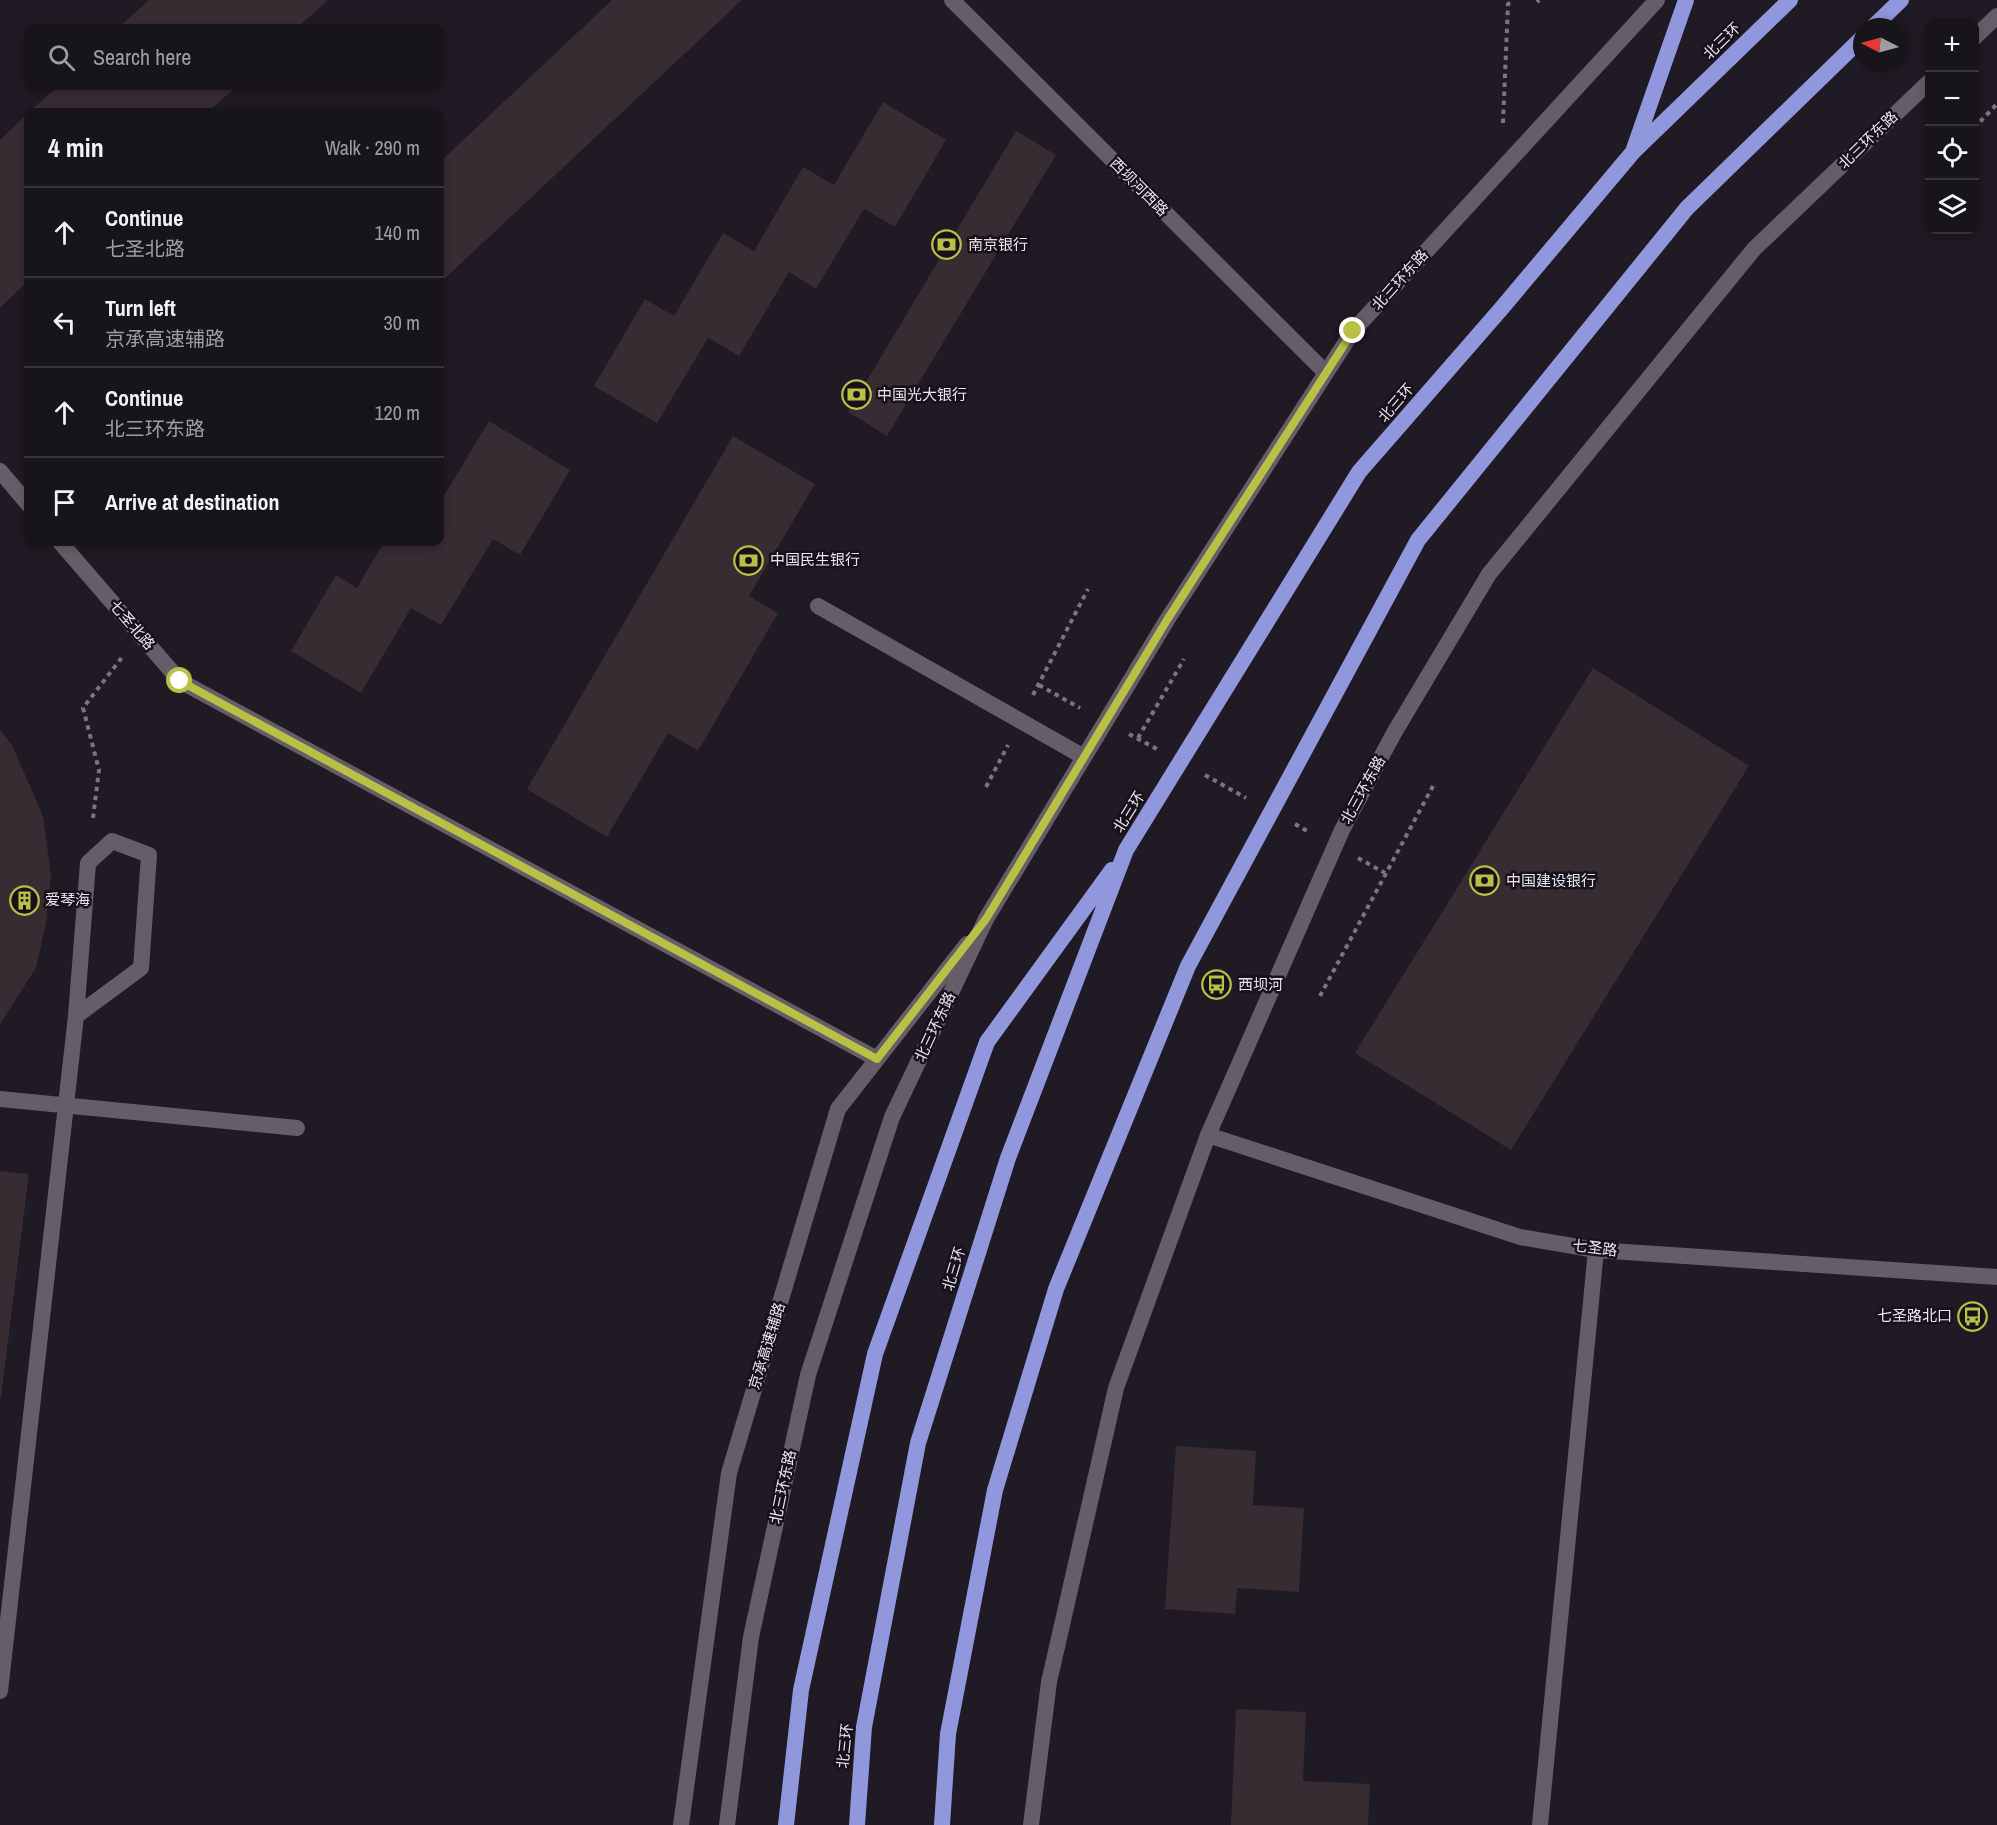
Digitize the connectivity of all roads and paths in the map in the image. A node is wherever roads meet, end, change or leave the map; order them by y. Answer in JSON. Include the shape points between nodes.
{"nodes":[{"id":1,"x":952,"y":0,"type":"edge"},
{"id":2,"x":1513,"y":0,"type":"edge"},
{"id":3,"x":1657,"y":0,"type":"edge"},
{"id":4,"x":1686,"y":0,"type":"edge"},
{"id":5,"x":1790,"y":0,"type":"edge"},
{"id":6,"x":1901,"y":0,"type":"edge"},
{"id":7,"x":1997,"y":16,"type":"edge"},
{"id":8,"x":1882,"y":18,"type":"edge"},
{"id":9,"x":1979,"y":33,"type":"edge"},
{"id":10,"x":1853,"y":47,"type":"edge"},
{"id":11,"x":1925,"y":85,"type":"edge"},
{"id":12,"x":1997,"y":104,"type":"edge"},
{"id":13,"x":1976,"y":126,"type":"edge"},
{"id":14,"x":1633,"y":152,"type":"junction"},
{"id":15,"x":1501,"y":169,"type":"junction"},
{"id":16,"x":1326,"y":374,"type":"junction"},
{"id":17,"x":0,"y":471,"type":"edge"},
{"id":18,"x":24,"y":499,"type":"edge"},
{"id":19,"x":63,"y":546,"type":"edge"},
{"id":20,"x":1088,"y":589,"type":"dead end"},
{"id":21,"x":818,"y":606,"type":"dead end"},
{"id":22,"x":140,"y":634,"type":"junction"},
{"id":23,"x":1184,"y":658,"type":"dead end"},
{"id":24,"x":1038,"y":685,"type":"junction"},
{"id":25,"x":1028,"y":705,"type":"dead end"},
{"id":26,"x":1088,"y":712,"type":"dead end"},
{"id":27,"x":1128,"y":733,"type":"dead end"},
{"id":28,"x":1012,"y":736,"type":"dead end"},
{"id":29,"x":1137,"y":739,"type":"junction"},
{"id":30,"x":1158,"y":750,"type":"dead end"},
{"id":31,"x":1084,"y":757,"type":"junction"},
{"id":32,"x":1199,"y":772,"type":"dead end"},
{"id":33,"x":1433,"y":786,"type":"dead end"},
{"id":34,"x":986,"y":787,"type":"dead end"},
{"id":35,"x":1250,"y":800,"type":"dead end"},
{"id":36,"x":1291,"y":822,"type":"dead end"},
{"id":37,"x":1312,"y":833,"type":"dead end"},
{"id":38,"x":1126,"y":850,"type":"junction"},
{"id":39,"x":1354,"y":856,"type":"dead end"},
{"id":40,"x":88,"y":863,"type":"junction"},
{"id":41,"x":1385,"y":873,"type":"junction"},
{"id":42,"x":986,"y":919,"type":"junction"},
{"id":43,"x":1320,"y":996,"type":"dead end"},
{"id":44,"x":76,"y":1016,"type":"junction"},
{"id":45,"x":877,"y":1059,"type":"junction"},
{"id":46,"x":0,"y":1099,"type":"edge"},
{"id":47,"x":65,"y":1107,"type":"junction"},
{"id":48,"x":297,"y":1128,"type":"dead end"},
{"id":49,"x":1208,"y":1135,"type":"junction"},
{"id":50,"x":1596,"y":1250,"type":"junction"},
{"id":51,"x":1997,"y":1277,"type":"edge"},
{"id":52,"x":0,"y":1685,"type":"edge"},
{"id":53,"x":0,"y":1691,"type":"edge"},
{"id":54,"x":681,"y":1825,"type":"edge"},
{"id":55,"x":727,"y":1825,"type":"edge"},
{"id":56,"x":786,"y":1825,"type":"edge"},
{"id":57,"x":856,"y":1825,"type":"edge"},
{"id":58,"x":942,"y":1825,"type":"edge"},
{"id":59,"x":1031,"y":1825,"type":"edge"},
{"id":60,"x":1540,"y":1825,"type":"edge"}],
"edges":[{"from":1,"to":16,"type":"street","name":"西坝河西路"},
{"from":2,"to":15,"type":"path","via":[[1508,4]]},
{"from":3,"to":15,"type":"street","name":"北三环东路"},
{"from":4,"to":14,"type":"highway"},
{"from":5,"to":14,"type":"highway","name":"北三环"},
{"from":6,"to":8,"type":"highway"},
{"from":7,"to":9,"type":"street"},
{"from":10,"to":58,"type":"highway","via":[[1687,208],[1418,540],[1188,966],[1056,1289],[994,1490],[948,1734]]},
{"from":11,"to":49,"type":"street","name":"北三环东路","via":[[1754,249],[1489,574],[1394,733],[1342,830]]},
{"from":12,"to":13,"type":"path"},
{"from":14,"to":38,"type":"highway","name":"北三环","via":[[1359,472]]},
{"from":15,"to":16,"type":"street","name":"北三环东路","via":[[1353,331]]},
{"from":16,"to":31,"type":"street","name":"北三环东路","via":[[1167,620]]},
{"from":17,"to":18,"type":"street"},
{"from":19,"to":22,"type":"street","name":"七圣北路"},
{"from":20,"to":24,"type":"path"},
{"from":21,"to":31,"type":"street"},
{"from":22,"to":40,"type":"path","via":[[83,708],[99,771]]},
{"from":22,"to":45,"type":"street","name":"七圣北路","via":[[180,681]]},
{"from":23,"to":29,"type":"path"},
{"from":24,"to":25,"type":"path"},
{"from":24,"to":26,"type":"path"},
{"from":27,"to":29,"type":"path"},
{"from":28,"to":34,"type":"path"},
{"from":29,"to":30,"type":"path"},
{"from":31,"to":42,"type":"street","name":"北三环东路"},
{"from":32,"to":35,"type":"path"},
{"from":33,"to":41,"type":"path"},
{"from":36,"to":37,"type":"path"},
{"from":38,"to":56,"type":"highway","via":[[987,1042],[875,1354],[801,1690]]},
{"from":38,"to":57,"type":"highway","name":"北三环","via":[[1008,1158],[918,1443],[864,1727]]},
{"from":39,"to":41,"type":"path"},
{"from":40,"to":44,"type":"street"},
{"from":40,"to":44,"type":"street","via":[[112,841],[149,855],[141,968]]},
{"from":41,"to":43,"type":"path"},
{"from":42,"to":45,"type":"street","name":"京承高速辅路"},
{"from":42,"to":55,"type":"street","name":"北三环东路","via":[[892,1117],[808,1376],[751,1637]]},
{"from":44,"to":47,"type":"street"},
{"from":45,"to":54,"type":"street","name":"京承高速辅路","via":[[838,1109],[729,1473]]},
{"from":46,"to":47,"type":"street"},
{"from":47,"to":48,"type":"street"},
{"from":47,"to":52,"type":"street"},
{"from":49,"to":50,"type":"street","name":"七圣路","via":[[1520,1237]]},
{"from":49,"to":59,"type":"street","name":"北三环东路","via":[[1116,1388],[1049,1682]]},
{"from":50,"to":51,"type":"street","name":"七圣路"},
{"from":50,"to":60,"type":"street"},
{"from":52,"to":53,"type":"street"}]}
